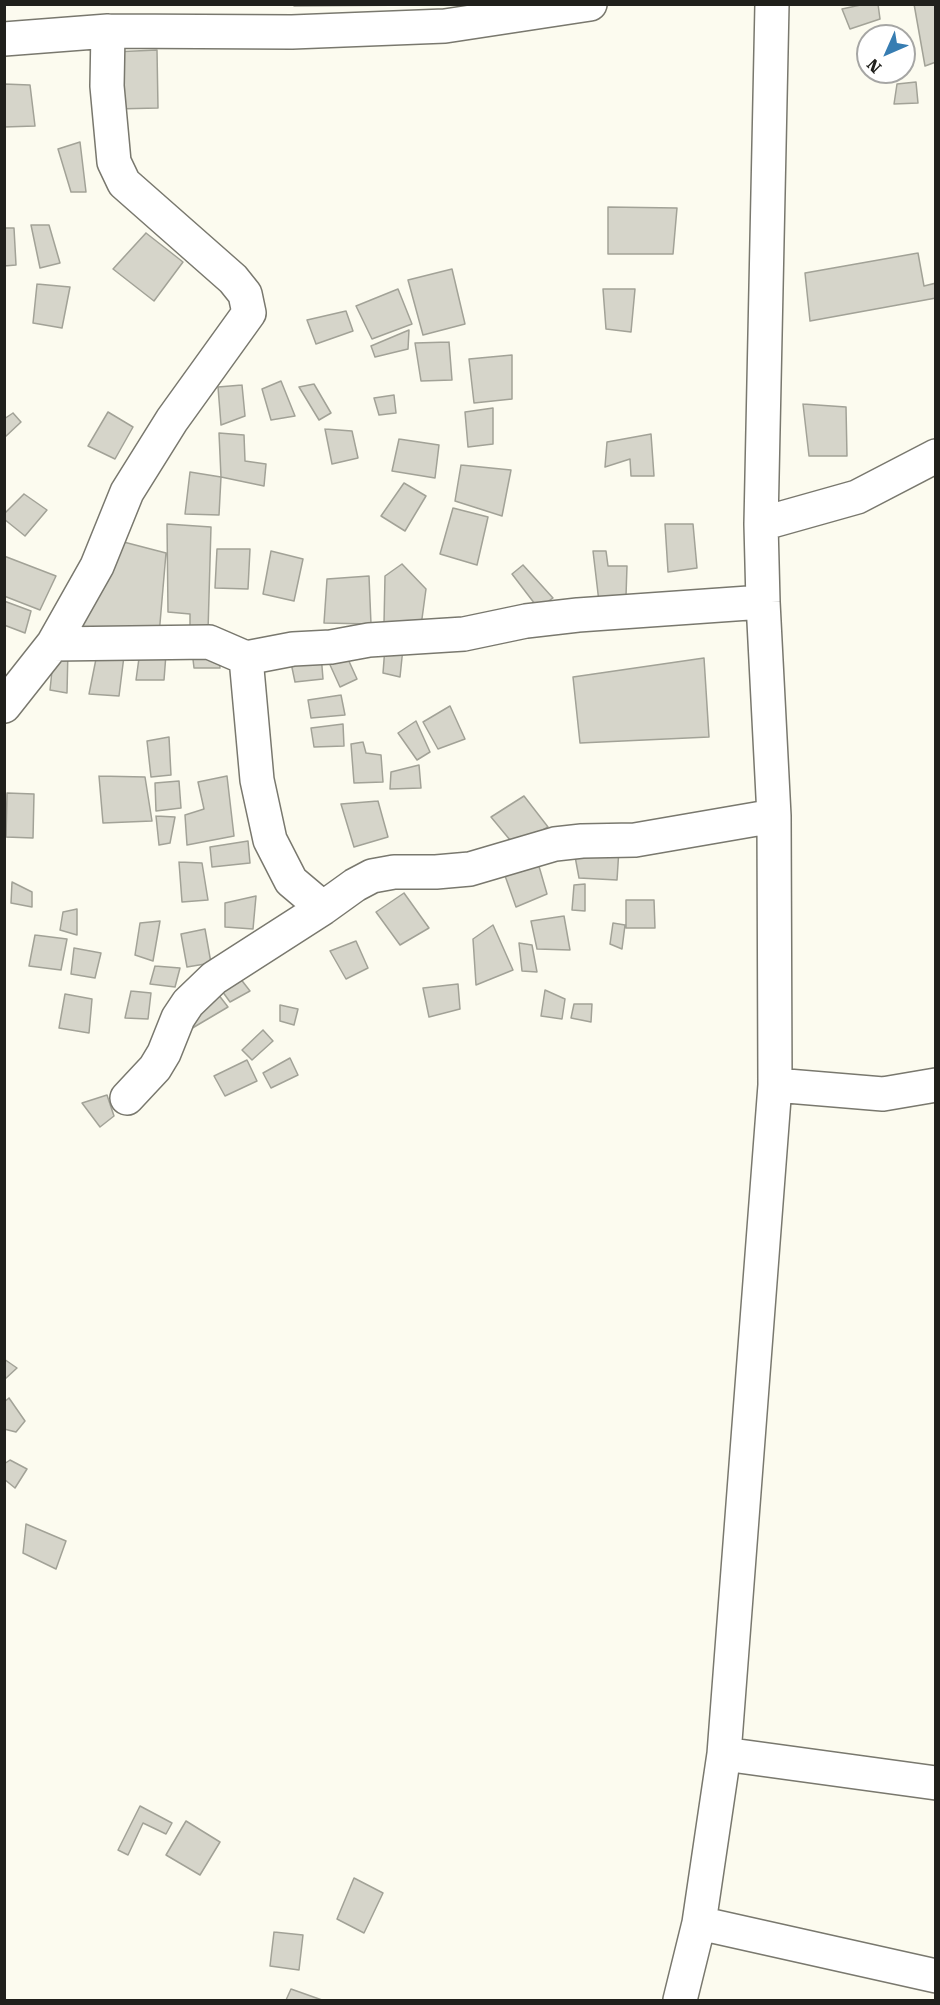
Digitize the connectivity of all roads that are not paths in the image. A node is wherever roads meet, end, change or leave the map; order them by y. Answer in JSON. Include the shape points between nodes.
{"nodes":[{"id":1,"x":590,"y":4,"type":"edge"},
{"id":2,"x":772,"y":4,"type":"edge"},
{"id":3,"x":108,"y":31,"type":"junction"},
{"id":4,"x":4,"y":39,"type":"edge"},
{"id":5,"x":936,"y":456,"type":"edge"},
{"id":6,"x":761,"y":524,"type":"junction"},
{"id":7,"x":763,"y":602,"type":"junction"},
{"id":8,"x":53,"y":644,"type":"junction"},
{"id":9,"x":246,"y":658,"type":"junction"},
{"id":10,"x":4,"y":706,"type":"edge"},
{"id":11,"x":774,"y":816,"type":"junction"},
{"id":12,"x":323,"y":908,"type":"junction"},
{"id":13,"x":775,"y":1085,"type":"junction"},
{"id":14,"x":936,"y":1085,"type":"edge"},
{"id":15,"x":127,"y":1098,"type":"dead end"},
{"id":16,"x":724,"y":1754,"type":"junction"},
{"id":17,"x":936,"y":1783,"type":"edge"},
{"id":18,"x":699,"y":1923,"type":"junction"},
{"id":19,"x":936,"y":1976,"type":"edge"},
{"id":20,"x":680,"y":2001,"type":"edge"}],
"edges":[{"from":1,"to":3,"type":"street","via":[[445,26],[292,32]]},
{"from":2,"to":6,"type":"street"},
{"from":3,"to":4,"type":"street"},
{"from":3,"to":8,"type":"street","via":[[107,86],[114,162],[124,183],[233,279],[245,294],[249,313],[171,420],[127,492],[97,567]]},
{"from":5,"to":6,"type":"street","via":[[857,497]]},
{"from":6,"to":7,"type":"street"},
{"from":7,"to":9,"type":"street","via":[[578,615],[464,634],[369,640]]},
{"from":7,"to":11,"type":"street"},
{"from":8,"to":9,"type":"street","via":[[208,642]]},
{"from":8,"to":10,"type":"street"},
{"from":9,"to":12,"type":"street","via":[[257,780],[270,840],[291,881]]},
{"from":11,"to":12,"type":"street","via":[[635,840],[555,844],[470,868],[372,876]]},
{"from":11,"to":13,"type":"street"},
{"from":12,"to":15,"type":"street","via":[[214,978],[188,1003],[159,1061]]},
{"from":13,"to":14,"type":"street","via":[[883,1094]]},
{"from":13,"to":16,"type":"street"},
{"from":16,"to":17,"type":"street"},
{"from":16,"to":18,"type":"street"},
{"from":18,"to":19,"type":"street"},
{"from":18,"to":20,"type":"street"}]}
